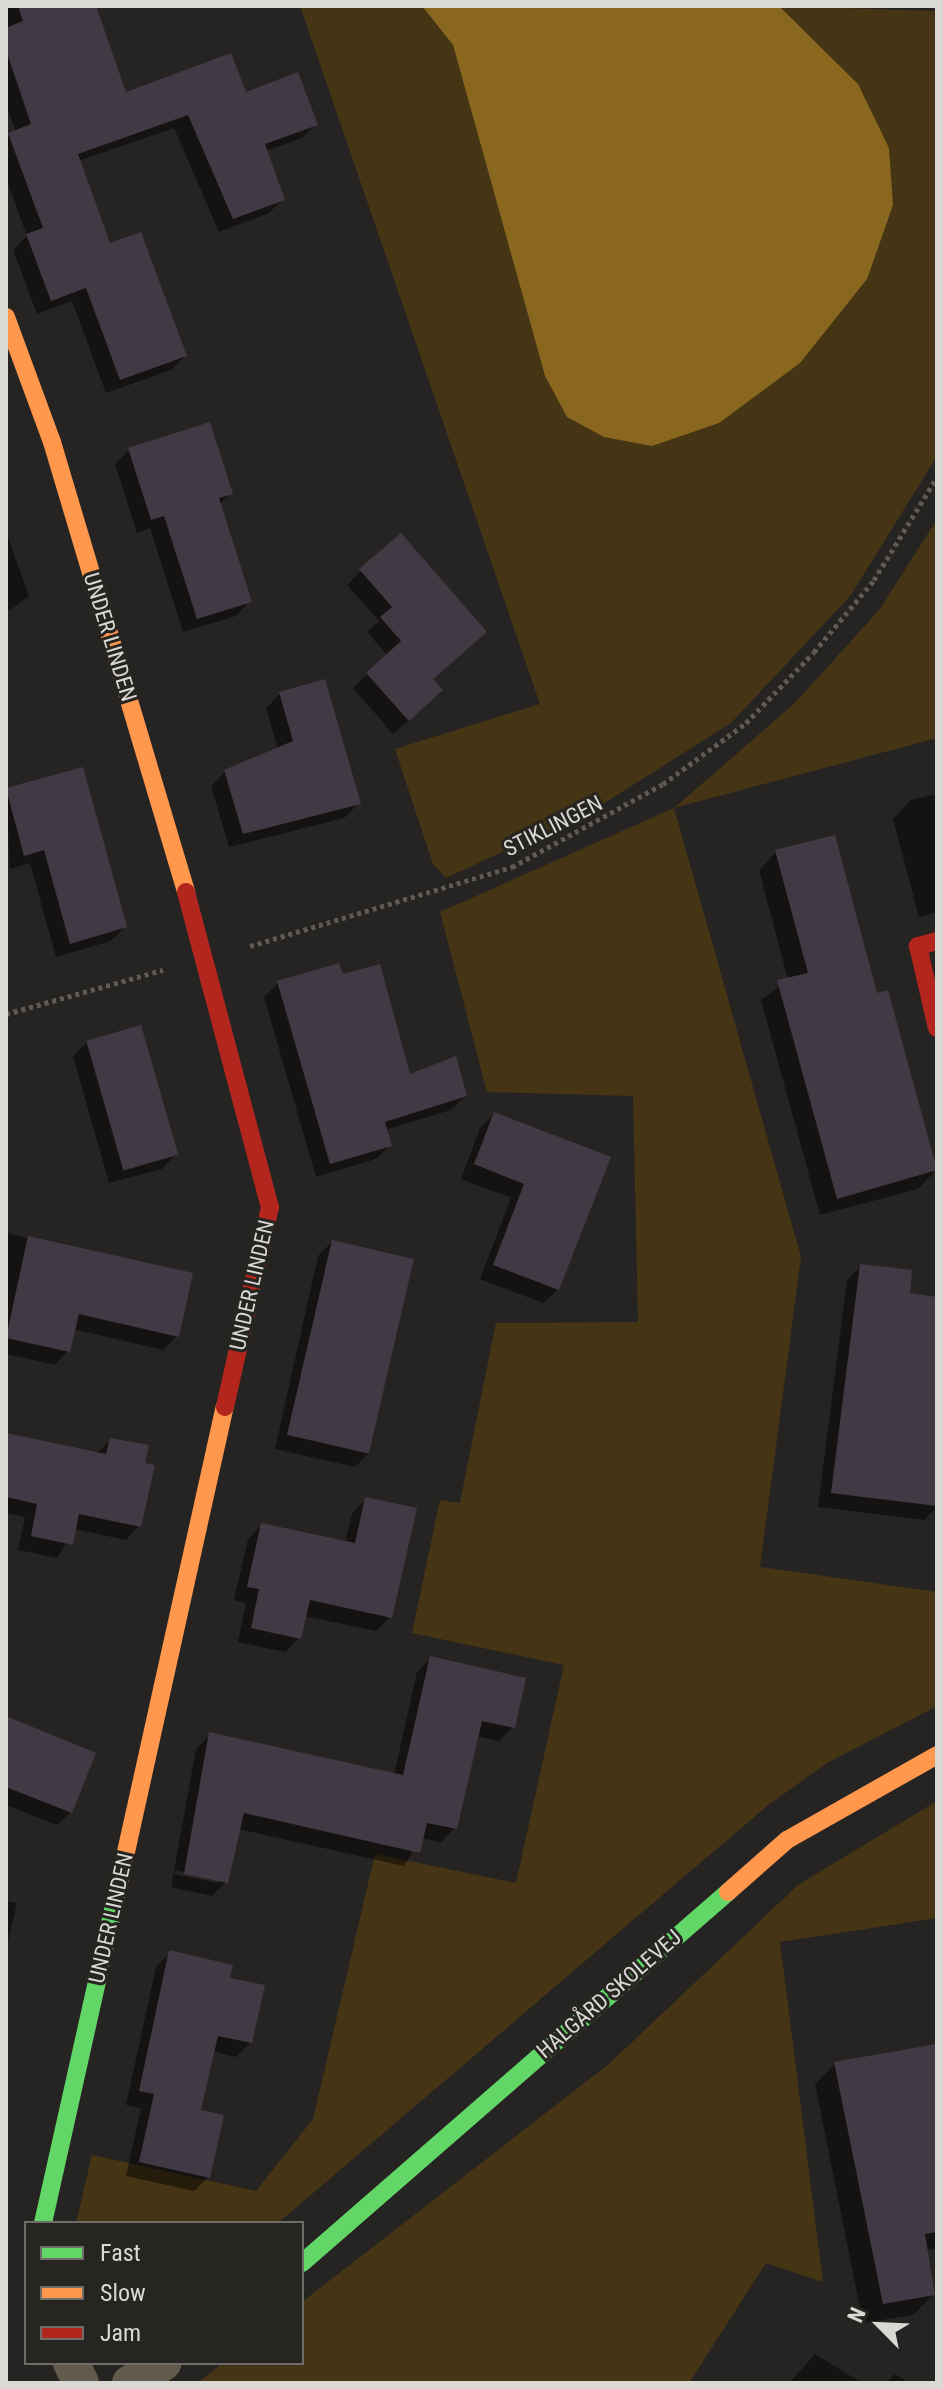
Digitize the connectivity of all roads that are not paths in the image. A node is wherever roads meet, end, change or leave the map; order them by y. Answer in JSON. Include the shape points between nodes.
{"nodes":[{"id":1,"x":6,"y":317,"type":"edge"},
{"id":2,"x":937,"y":941,"type":"edge"},
{"id":3,"x":937,"y":1028,"type":"edge"},
{"id":4,"x":937,"y":1755,"type":"edge"},
{"id":5,"x":43,"y":2221,"type":"edge"},
{"id":6,"x":304,"y":2261,"type":"edge"},
{"id":7,"x":72,"y":2365,"type":"edge"},
{"id":8,"x":160,"y":2365,"type":"edge"},
{"id":9,"x":81,"y":2383,"type":"edge"},
{"id":10,"x":130,"y":2383,"type":"edge"}],
"edges":[{"from":1,"to":5,"type":"street","name":"UNDER LINDEN","via":[[52,442],[206,958],[270,1207]]},
{"from":2,"to":3,"type":"street","via":[[918,946]]},
{"from":4,"to":6,"type":"street","name":"HALGÅRD SKOLEVEJ","via":[[787,1840]]},
{"from":7,"to":9,"type":"street"},
{"from":8,"to":10,"type":"street"}]}
